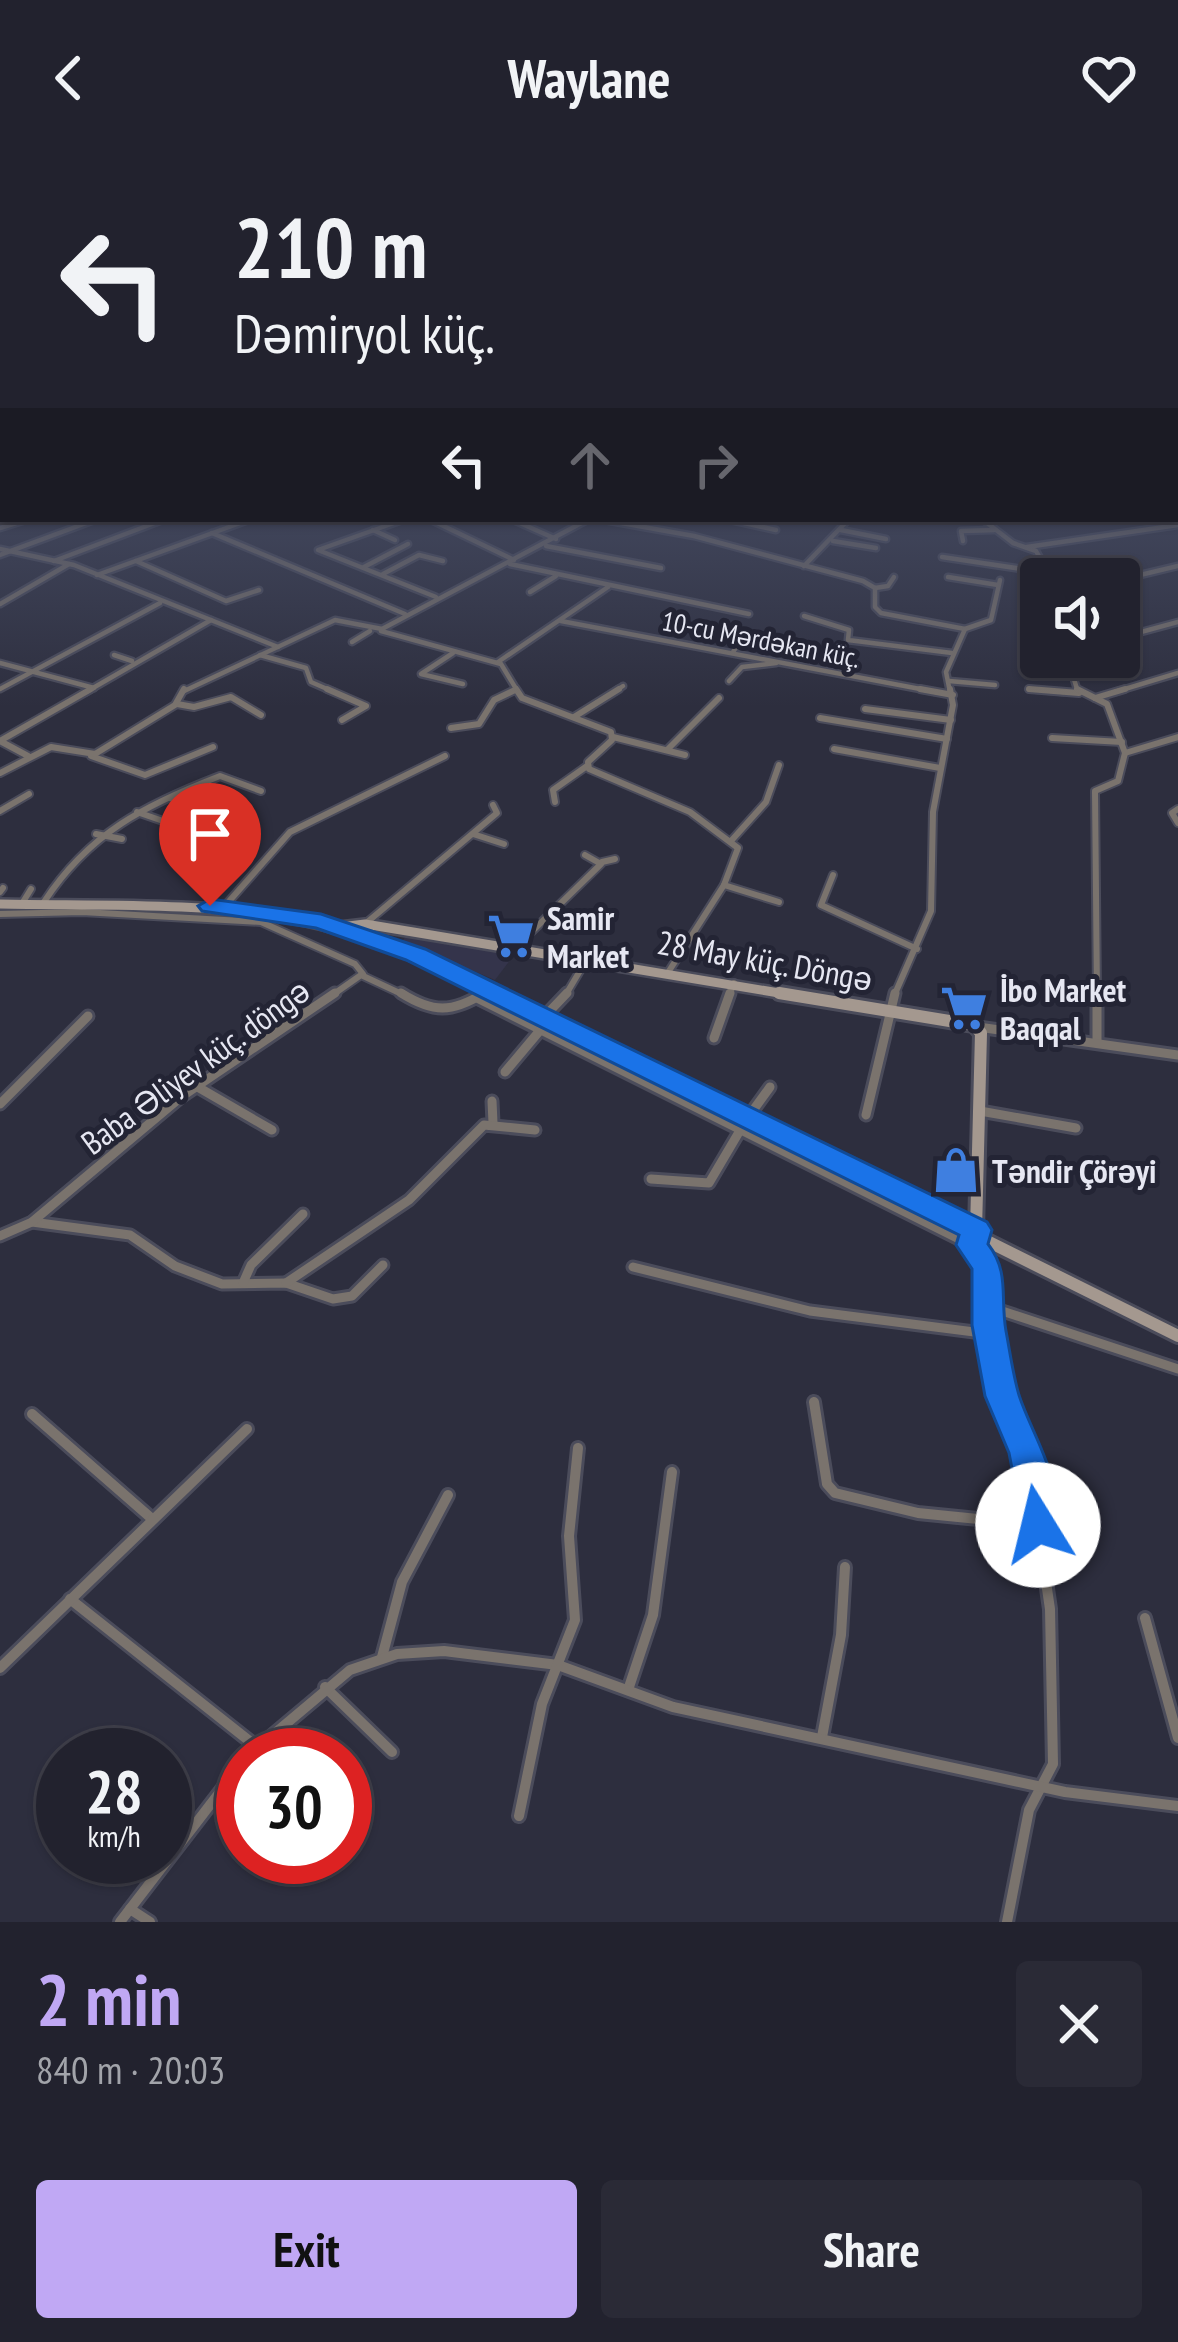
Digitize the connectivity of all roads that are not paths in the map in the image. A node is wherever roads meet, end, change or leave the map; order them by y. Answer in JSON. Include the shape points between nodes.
{"nodes":[{"id":1,"x":104,"y":542,"type":"edge"},
{"id":2,"x":186,"y":542,"type":"edge"},
{"id":3,"x":235,"y":542,"type":"edge"},
{"id":4,"x":338,"y":542,"type":"edge"},
{"id":5,"x":474,"y":542,"type":"edge"},
{"id":6,"x":553,"y":542,"type":"edge"},
{"id":7,"x":721,"y":542,"type":"edge"},
{"id":8,"x":831,"y":542,"type":"edge"},
{"id":9,"x":842,"y":542,"type":"edge"},
{"id":10,"x":1019,"y":542,"type":"edge"},
{"id":11,"x":1058,"y":542,"type":"edge"},
{"id":12,"x":408,"y":544,"type":"dead end"},
{"id":13,"x":546,"y":546,"type":"junction"},
{"id":14,"x":1027,"y":547,"type":"junction"},
{"id":15,"x":876,"y":548,"type":"dead end"},
{"id":16,"x":3,"y":552,"type":"edge"},
{"id":17,"x":942,"y":557,"type":"dead end"},
{"id":18,"x":1042,"y":558,"type":"edge"},
{"id":19,"x":136,"y":561,"type":"junction"},
{"id":20,"x":443,"y":561,"type":"dead end"},
{"id":21,"x":53,"y":562,"type":"junction"},
{"id":22,"x":511,"y":562,"type":"junction"},
{"id":23,"x":70,"y":564,"type":"junction"},
{"id":24,"x":1178,"y":566,"type":"edge"},
{"id":25,"x":802,"y":567,"type":"junction"},
{"id":26,"x":363,"y":568,"type":"junction"},
{"id":27,"x":661,"y":568,"type":"dead end"},
{"id":28,"x":1020,"y":571,"type":"edge"},
{"id":29,"x":381,"y":574,"type":"junction"},
{"id":30,"x":96,"y":575,"type":"junction"},
{"id":31,"x":557,"y":575,"type":"junction"},
{"id":32,"x":1140,"y":575,"type":"edge"},
{"id":33,"x":894,"y":577,"type":"dead end"},
{"id":34,"x":948,"y":577,"type":"dead end"},
{"id":35,"x":608,"y":587,"type":"junction"},
{"id":36,"x":874,"y":588,"type":"junction"},
{"id":37,"x":259,"y":590,"type":"dead end"},
{"id":38,"x":530,"y":592,"type":"dead end"},
{"id":39,"x":437,"y":598,"type":"junction"},
{"id":40,"x":160,"y":603,"type":"junction"},
{"id":41,"x":0,"y":604,"type":"edge"},
{"id":42,"x":994,"y":612,"type":"junction"},
{"id":43,"x":881,"y":613,"type":"junction"},
{"id":44,"x":406,"y":614,"type":"junction"},
{"id":45,"x":749,"y":614,"type":"dead end"},
{"id":46,"x":1010,"y":614,"type":"dead end"},
{"id":47,"x":869,"y":615,"type":"dead end"},
{"id":48,"x":804,"y":616,"type":"dead end"},
{"id":49,"x":212,"y":620,"type":"junction"},
{"id":50,"x":561,"y":621,"type":"junction"},
{"id":51,"x":1178,"y":622,"type":"edge"},
{"id":52,"x":965,"y":629,"type":"junction"},
{"id":53,"x":375,"y":630,"type":"junction"},
{"id":54,"x":1140,"y":632,"type":"edge"},
{"id":55,"x":744,"y":636,"type":"dead end"},
{"id":56,"x":352,"y":641,"type":"dead end"},
{"id":57,"x":280,"y":648,"type":"junction"},
{"id":58,"x":733,"y":652,"type":"junction"},
{"id":59,"x":453,"y":653,"type":"junction"},
{"id":60,"x":952,"y":653,"type":"junction"},
{"id":61,"x":114,"y":655,"type":"dead end"},
{"id":62,"x":260,"y":655,"type":"junction"},
{"id":63,"x":134,"y":662,"type":"junction"},
{"id":64,"x":778,"y":662,"type":"junction"},
{"id":65,"x":0,"y":663,"type":"edge"},
{"id":66,"x":497,"y":663,"type":"junction"},
{"id":67,"x":31,"y":671,"type":"junction"},
{"id":68,"x":1178,"y":673,"type":"edge"},
{"id":69,"x":1075,"y":678,"type":"edge"},
{"id":70,"x":729,"y":681,"type":"dead end"},
{"id":71,"x":949,"y":681,"type":"junction"},
{"id":72,"x":463,"y":684,"type":"dead end"},
{"id":73,"x":995,"y":685,"type":"dead end"},
{"id":74,"x":623,"y":686,"type":"dead end"},
{"id":75,"x":96,"y":688,"type":"junction"},
{"id":76,"x":0,"y":689,"type":"edge"},
{"id":77,"x":1029,"y":689,"type":"dead end"},
{"id":78,"x":515,"y":691,"type":"junction"},
{"id":79,"x":1080,"y":693,"type":"junction"},
{"id":80,"x":953,"y":695,"type":"junction"},
{"id":81,"x":718,"y":698,"type":"dead end"},
{"id":82,"x":1095,"y":698,"type":"junction"},
{"id":83,"x":177,"y":704,"type":"junction"},
{"id":84,"x":865,"y":709,"type":"dead end"},
{"id":85,"x":261,"y":716,"type":"dead end"},
{"id":86,"x":574,"y":717,"type":"junction"},
{"id":87,"x":820,"y":718,"type":"dead end"},
{"id":88,"x":342,"y":720,"type":"dead end"},
{"id":89,"x":951,"y":720,"type":"junction"},
{"id":90,"x":451,"y":728,"type":"dead end"},
{"id":91,"x":613,"y":737,"type":"junction"},
{"id":92,"x":1178,"y":737,"type":"edge"},
{"id":93,"x":1052,"y":738,"type":"dead end"},
{"id":94,"x":946,"y":739,"type":"junction"},
{"id":95,"x":0,"y":741,"type":"edge"},
{"id":96,"x":1122,"y":742,"type":"junction"},
{"id":97,"x":213,"y":747,"type":"dead end"},
{"id":98,"x":835,"y":749,"type":"dead end"},
{"id":99,"x":667,"y":750,"type":"junction"},
{"id":100,"x":1125,"y":753,"type":"junction"},
{"id":101,"x":91,"y":755,"type":"junction"},
{"id":102,"x":685,"y":755,"type":"dead end"},
{"id":103,"x":445,"y":756,"type":"dead end"},
{"id":104,"x":29,"y":757,"type":"junction"},
{"id":105,"x":779,"y":765,"type":"dead end"},
{"id":106,"x":587,"y":766,"type":"junction"},
{"id":107,"x":940,"y":768,"type":"junction"},
{"id":108,"x":0,"y":773,"type":"edge"},
{"id":109,"x":261,"y":790,"type":"dead end"},
{"id":110,"x":29,"y":794,"type":"dead end"},
{"id":111,"x":169,"y":797,"type":"junction"},
{"id":112,"x":554,"y":802,"type":"dead end"},
{"id":113,"x":493,"y":805,"type":"dead end"},
{"id":114,"x":193,"y":807,"type":"dead end"},
{"id":115,"x":1178,"y":809,"type":"edge"},
{"id":116,"x":0,"y":810,"type":"edge"},
{"id":117,"x":136,"y":811,"type":"junction"},
{"id":118,"x":163,"y":821,"type":"dead end"},
{"id":119,"x":1178,"y":823,"type":"edge"},
{"id":120,"x":472,"y":833,"type":"junction"},
{"id":121,"x":95,"y":834,"type":"junction"},
{"id":122,"x":122,"y":839,"type":"dead end"},
{"id":123,"x":731,"y":841,"type":"junction"},
{"id":124,"x":504,"y":844,"type":"dead end"},
{"id":125,"x":585,"y":855,"type":"dead end"},
{"id":126,"x":614,"y":859,"type":"dead end"},
{"id":127,"x":602,"y":862,"type":"junction"},
{"id":128,"x":833,"y":875,"type":"dead end"},
{"id":129,"x":724,"y":885,"type":"junction"},
{"id":130,"x":31,"y":889,"type":"dead end"},
{"id":131,"x":1,"y":896,"type":"edge"},
{"id":132,"x":22,"y":902,"type":"junction"},
{"id":133,"x":778,"y":902,"type":"dead end"},
{"id":134,"x":224,"y":907,"type":"junction"},
{"id":135,"x":49,"y":912,"type":"junction"},
{"id":136,"x":0,"y":914,"type":"edge"},
{"id":137,"x":365,"y":923,"type":"junction"},
{"id":138,"x":340,"y":927,"type":"junction"},
{"id":139,"x":517,"y":946,"type":"junction"},
{"id":140,"x":917,"y":949,"type":"junction"},
{"id":141,"x":587,"y":958,"type":"junction"},
{"id":142,"x":669,"y":971,"type":"junction"},
{"id":143,"x":364,"y":974,"type":"junction"},
{"id":144,"x":734,"y":983,"type":"junction"},
{"id":145,"x":482,"y":994,"type":"junction"},
{"id":146,"x":888,"y":1009,"type":"junction"},
{"id":147,"x":88,"y":1016,"type":"dead end"},
{"id":148,"x":544,"y":1022,"type":"junction"},
{"id":149,"x":978,"y":1027,"type":"junction"},
{"id":150,"x":714,"y":1038,"type":"dead end"},
{"id":151,"x":1097,"y":1043,"type":"junction"},
{"id":152,"x":1178,"y":1055,"type":"edge"},
{"id":153,"x":505,"y":1072,"type":"dead end"},
{"id":154,"x":196,"y":1087,"type":"junction"},
{"id":155,"x":770,"y":1087,"type":"dead end"},
{"id":156,"x":492,"y":1101,"type":"dead end"},
{"id":157,"x":0,"y":1104,"type":"edge"},
{"id":158,"x":980,"y":1111,"type":"junction"},
{"id":159,"x":866,"y":1115,"type":"dead end"},
{"id":160,"x":746,"y":1122,"type":"junction"},
{"id":161,"x":493,"y":1123,"type":"junction"},
{"id":162,"x":1076,"y":1128,"type":"dead end"},
{"id":163,"x":272,"y":1130,"type":"dead end"},
{"id":164,"x":536,"y":1130,"type":"dead end"},
{"id":165,"x":651,"y":1180,"type":"dead end"},
{"id":166,"x":941,"y":1181,"type":"dead end"},
{"id":167,"x":980,"y":1187,"type":"junction"},
{"id":168,"x":303,"y":1214,"type":"dead end"},
{"id":169,"x":32,"y":1222,"type":"junction"},
{"id":170,"x":0,"y":1236,"type":"edge"},
{"id":171,"x":974,"y":1237,"type":"junction"},
{"id":172,"x":383,"y":1265,"type":"dead end"},
{"id":173,"x":633,"y":1267,"type":"dead end"},
{"id":174,"x":243,"y":1283,"type":"junction"},
{"id":175,"x":286,"y":1283,"type":"junction"},
{"id":176,"x":987,"y":1306,"type":"junction"},
{"id":177,"x":991,"y":1334,"type":"junction"},
{"id":178,"x":1178,"y":1334,"type":"edge"},
{"id":179,"x":1178,"y":1369,"type":"edge"},
{"id":180,"x":814,"y":1402,"type":"dead end"},
{"id":181,"x":32,"y":1414,"type":"dead end"},
{"id":182,"x":247,"y":1429,"type":"dead end"},
{"id":183,"x":578,"y":1448,"type":"dead end"},
{"id":184,"x":672,"y":1472,"type":"dead end"},
{"id":185,"x":448,"y":1495,"type":"dead end"},
{"id":186,"x":151,"y":1519,"type":"junction"},
{"id":187,"x":1038,"y":1525,"type":"junction"},
{"id":188,"x":845,"y":1567,"type":"dead end"},
{"id":189,"x":70,"y":1599,"type":"junction"},
{"id":190,"x":1144,"y":1618,"type":"dead end"},
{"id":191,"x":382,"y":1658,"type":"junction"},
{"id":192,"x":558,"y":1665,"type":"junction"},
{"id":193,"x":0,"y":1668,"type":"edge"},
{"id":194,"x":325,"y":1688,"type":"junction"},
{"id":195,"x":628,"y":1690,"type":"junction"},
{"id":196,"x":225,"y":1728,"type":"edge"},
{"id":197,"x":279,"y":1728,"type":"edge"},
{"id":198,"x":822,"y":1737,"type":"junction"},
{"id":199,"x":1178,"y":1738,"type":"edge"},
{"id":200,"x":392,"y":1752,"type":"dead end"},
{"id":201,"x":1042,"y":1787,"type":"junction"},
{"id":202,"x":216,"y":1797,"type":"edge"},
{"id":203,"x":1178,"y":1806,"type":"edge"},
{"id":204,"x":519,"y":1816,"type":"dead end"},
{"id":205,"x":130,"y":1909,"type":"junction"},
{"id":206,"x":119,"y":1922,"type":"edge"},
{"id":207,"x":150,"y":1922,"type":"edge"},
{"id":208,"x":1006,"y":1922,"type":"edge"}],
"edges":[{"from":1,"to":21,"type":"street"},
{"from":2,"to":19,"type":"street"},
{"from":3,"to":44,"type":"street"},
{"from":4,"to":26,"type":"street","via":[[318,550]]},
{"from":5,"to":22,"type":"street"},
{"from":6,"to":13,"type":"street"},
{"from":7,"to":25,"type":"street"},
{"from":8,"to":25,"type":"street"},
{"from":9,"to":15,"type":"street"},
{"from":10,"to":14,"type":"street"},
{"from":11,"to":14,"type":"street"},
{"from":12,"to":26,"type":"street"},
{"from":13,"to":22,"type":"street"},
{"from":13,"to":27,"type":"street"},
{"from":14,"to":18,"type":"street"},
{"from":16,"to":21,"type":"street"},
{"from":17,"to":28,"type":"street"},
{"from":19,"to":30,"type":"street"},
{"from":19,"to":37,"type":"street","via":[[226,602]]},
{"from":20,"to":29,"type":"street","via":[[419,555]]},
{"from":21,"to":23,"type":"street"},
{"from":22,"to":31,"type":"street"},
{"from":22,"to":39,"type":"street"},
{"from":23,"to":30,"type":"street"},
{"from":23,"to":41,"type":"street"},
{"from":24,"to":32,"type":"street"},
{"from":25,"to":36,"type":"street"},
{"from":26,"to":29,"type":"street"},
{"from":29,"to":39,"type":"street"},
{"from":30,"to":40,"type":"street"},
{"from":31,"to":35,"type":"street"},
{"from":31,"to":38,"type":"street"},
{"from":33,"to":36,"type":"street"},
{"from":34,"to":42,"type":"street","via":[[999,582]]},
{"from":35,"to":45,"type":"street"},
{"from":35,"to":50,"type":"street"},
{"from":36,"to":43,"type":"street"},
{"from":39,"to":44,"type":"street"},
{"from":40,"to":49,"type":"street"},
{"from":40,"to":67,"type":"street"},
{"from":42,"to":46,"type":"street"},
{"from":42,"to":52,"type":"street"},
{"from":43,"to":47,"type":"street"},
{"from":43,"to":52,"type":"street"},
{"from":44,"to":53,"type":"street"},
{"from":48,"to":60,"type":"street","via":[[849,630],[848,640]]},
{"from":49,"to":57,"type":"street"},
{"from":49,"to":63,"type":"street"},
{"from":50,"to":58,"type":"street","name":"10-cu Mərdəkan küç."},
{"from":50,"to":66,"type":"street"},
{"from":51,"to":54,"type":"street"},
{"from":52,"to":60,"type":"street"},
{"from":53,"to":56,"type":"street"},
{"from":53,"to":57,"type":"street","via":[[335,620]]},
{"from":53,"to":59,"type":"street"},
{"from":55,"to":58,"type":"street"},
{"from":57,"to":62,"type":"street"},
{"from":58,"to":64,"type":"street","name":"10-cu Mərdəkan küç."},
{"from":59,"to":66,"type":"street"},
{"from":59,"to":72,"type":"street","via":[[421,674]]},
{"from":60,"to":71,"type":"street"},
{"from":61,"to":63,"type":"street"},
{"from":62,"to":83,"type":"street","via":[[184,688]]},
{"from":62,"to":88,"type":"street","via":[[306,668],[311,682],[366,706]]},
{"from":63,"to":75,"type":"street"},
{"from":64,"to":70,"type":"street","via":[[742,667]]},
{"from":64,"to":80,"type":"street","name":"10-cu Mərdəkan küç."},
{"from":65,"to":67,"type":"street"},
{"from":66,"to":78,"type":"street"},
{"from":67,"to":75,"type":"street"},
{"from":67,"to":76,"type":"street"},
{"from":68,"to":82,"type":"street"},
{"from":69,"to":79,"type":"street"},
{"from":71,"to":73,"type":"street"},
{"from":71,"to":80,"type":"street"},
{"from":74,"to":86,"type":"street"},
{"from":75,"to":95,"type":"street"},
{"from":77,"to":79,"type":"street"},
{"from":78,"to":86,"type":"street"},
{"from":78,"to":90,"type":"street","via":[[494,700],[479,724]]},
{"from":79,"to":82,"type":"street"},
{"from":80,"to":89,"type":"street"},
{"from":81,"to":99,"type":"street"},
{"from":82,"to":96,"type":"street","via":[[1107,704]]},
{"from":83,"to":85,"type":"street","via":[[231,697]]},
{"from":83,"to":101,"type":"street"},
{"from":84,"to":89,"type":"street"},
{"from":86,"to":91,"type":"street"},
{"from":87,"to":94,"type":"street"},
{"from":89,"to":94,"type":"street"},
{"from":91,"to":99,"type":"street"},
{"from":91,"to":106,"type":"street"},
{"from":92,"to":100,"type":"street"},
{"from":93,"to":96,"type":"street"},
{"from":94,"to":107,"type":"street"},
{"from":95,"to":104,"type":"street"},
{"from":96,"to":100,"type":"street"},
{"from":97,"to":101,"type":"street","via":[[145,775]]},
{"from":98,"to":107,"type":"street"},
{"from":99,"to":102,"type":"street"},
{"from":100,"to":151,"type":"street","via":[[1118,781],[1095,791]]},
{"from":101,"to":104,"type":"street","via":[[55,747]]},
{"from":103,"to":134,"type":"street","via":[[295,829]]},
{"from":104,"to":108,"type":"street"},
{"from":105,"to":123,"type":"street","via":[[766,802]]},
{"from":106,"to":112,"type":"street","via":[[554,790]]},
{"from":106,"to":123,"type":"street","via":[[690,812]]},
{"from":107,"to":140,"type":"street","via":[[931,911]]},
{"from":109,"to":111,"type":"street","via":[[220,776]]},
{"from":110,"to":116,"type":"street"},
{"from":111,"to":114,"type":"street"},
{"from":111,"to":117,"type":"street"},
{"from":113,"to":120,"type":"street","via":[[497,813]]},
{"from":115,"to":119,"type":"street"},
{"from":117,"to":118,"type":"street"},
{"from":117,"to":121,"type":"street"},
{"from":120,"to":124,"type":"street"},
{"from":120,"to":137,"type":"street"},
{"from":121,"to":122,"type":"street"},
{"from":121,"to":135,"type":"street"},
{"from":123,"to":129,"type":"street","via":[[740,854]]},
{"from":125,"to":127,"type":"street"},
{"from":126,"to":127,"type":"street"},
{"from":127,"to":139,"type":"street"},
{"from":128,"to":140,"type":"street","via":[[821,905]]},
{"from":129,"to":133,"type":"street"},
{"from":129,"to":142,"type":"street"},
{"from":130,"to":132,"type":"street"},
{"from":131,"to":132,"type":"main road"},
{"from":131,"to":145,"type":"main road","via":[[280,916],[366,939]]},
{"from":132,"to":135,"type":"main road"},
{"from":134,"to":135,"type":"main road"},
{"from":134,"to":138,"type":"main road"},
{"from":135,"to":136,"type":"street"},
{"from":135,"to":143,"type":"street","via":[[261,922]]},
{"from":137,"to":138,"type":"main road","name":"28 May küç. Döngə"},
{"from":137,"to":139,"type":"main road","name":"28 May küç. Döngə"},
{"from":138,"to":148,"type":"main road"},
{"from":139,"to":141,"type":"main road","name":"28 May küç. Döngə"},
{"from":140,"to":146,"type":"street"},
{"from":141,"to":142,"type":"main road","name":"28 May küç. Döngə"},
{"from":141,"to":148,"type":"street"},
{"from":142,"to":144,"type":"main road","name":"28 May küç. Döngə"},
{"from":143,"to":145,"type":"street","via":[[441,1013]]},
{"from":143,"to":154,"type":"street","name":"Baba Əliyev küç. döngə"},
{"from":144,"to":146,"type":"main road","name":"28 May küç. Döngə"},
{"from":144,"to":150,"type":"street"},
{"from":145,"to":148,"type":"street"},
{"from":145,"to":160,"type":"main road"},
{"from":146,"to":149,"type":"main road","name":"28 May küç. Döngə"},
{"from":146,"to":159,"type":"street"},
{"from":147,"to":157,"type":"street"},
{"from":148,"to":153,"type":"street"},
{"from":148,"to":160,"type":"main road"},
{"from":149,"to":151,"type":"street"},
{"from":149,"to":158,"type":"main road"},
{"from":151,"to":152,"type":"street"},
{"from":154,"to":163,"type":"street"},
{"from":154,"to":169,"type":"street","name":"Baba Əliyev küç. döngə"},
{"from":155,"to":160,"type":"street"},
{"from":156,"to":161,"type":"street"},
{"from":158,"to":162,"type":"street"},
{"from":158,"to":167,"type":"main road"},
{"from":160,"to":165,"type":"street","via":[[709,1183]]},
{"from":160,"to":171,"type":"main road"},
{"from":161,"to":164,"type":"street"},
{"from":161,"to":175,"type":"street","via":[[473,1133],[410,1200]]},
{"from":166,"to":167,"type":"street"},
{"from":167,"to":171,"type":"main road"},
{"from":168,"to":174,"type":"street","via":[[250,1265]]},
{"from":169,"to":170,"type":"street","name":"Baba Əliyev küç. döngə"},
{"from":169,"to":174,"type":"street","via":[[130,1234],[186,1271]]},
{"from":171,"to":176,"type":"street","via":[[988,1266]]},
{"from":171,"to":178,"type":"main road"},
{"from":172,"to":175,"type":"street","via":[[342,1299]]},
{"from":173,"to":177,"type":"street","via":[[851,1319]]},
{"from":174,"to":175,"type":"street"},
{"from":176,"to":177,"type":"street"},
{"from":176,"to":179,"type":"street"},
{"from":177,"to":187,"type":"street","via":[[1002,1396],[1027,1453]]},
{"from":180,"to":187,"type":"street","via":[[826,1484],[835,1493],[918,1514]]},
{"from":181,"to":186,"type":"street"},
{"from":182,"to":186,"type":"street"},
{"from":183,"to":192,"type":"street","via":[[568,1536],[575,1620]]},
{"from":184,"to":195,"type":"street","via":[[653,1615]]},
{"from":185,"to":191,"type":"street","via":[[402,1582]]},
{"from":186,"to":189,"type":"street"},
{"from":187,"to":201,"type":"street","via":[[1050,1609],[1053,1752]]},
{"from":188,"to":198,"type":"street"},
{"from":189,"to":193,"type":"street"},
{"from":189,"to":196,"type":"street"},
{"from":190,"to":199,"type":"street"},
{"from":191,"to":192,"type":"street","via":[[444,1651]]},
{"from":191,"to":194,"type":"street"},
{"from":192,"to":195,"type":"street"},
{"from":192,"to":204,"type":"street"},
{"from":194,"to":197,"type":"street"},
{"from":194,"to":200,"type":"street"},
{"from":195,"to":198,"type":"street"},
{"from":198,"to":201,"type":"street"},
{"from":201,"to":203,"type":"street"},
{"from":201,"to":208,"type":"street","via":[[1029,1810]]},
{"from":202,"to":205,"type":"street"},
{"from":205,"to":206,"type":"street"},
{"from":205,"to":207,"type":"street"}]}
